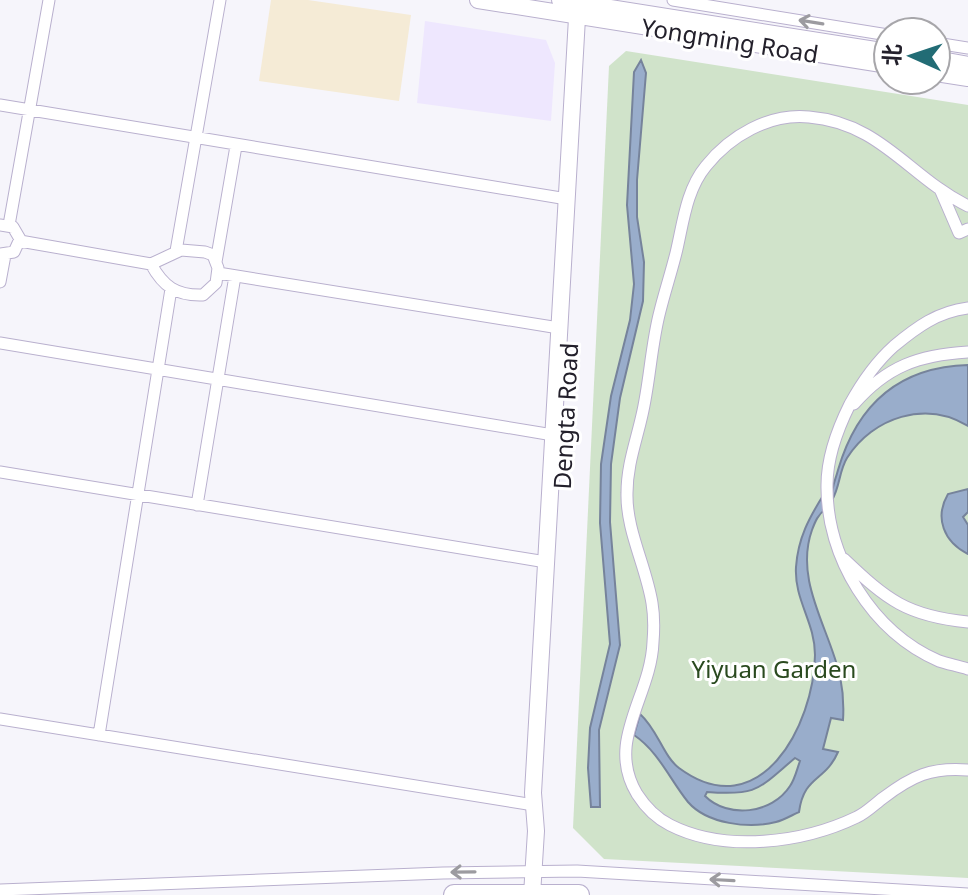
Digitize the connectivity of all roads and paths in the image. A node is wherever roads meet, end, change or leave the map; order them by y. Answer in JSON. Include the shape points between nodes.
{"nodes":[{"id":1,"x":49,"y":0,"type":"edge"},
{"id":2,"x":220,"y":0,"type":"edge"},
{"id":3,"x":478,"y":0,"type":"edge"},
{"id":4,"x":560,"y":0,"type":"edge"},
{"id":5,"x":673,"y":0,"type":"edge"},
{"id":6,"x":590,"y":6,"type":"edge"},
{"id":7,"x":872,"y":32,"type":"edge"},
{"id":8,"x":872,"y":50,"type":"edge"},
{"id":9,"x":872,"y":62,"type":"edge"},
{"id":10,"x":0,"y":105,"type":"edge"},
{"id":11,"x":29,"y":110,"type":"junction"},
{"id":12,"x":196,"y":139,"type":"junction"},
{"id":13,"x":236,"y":146,"type":"junction"},
{"id":14,"x":940,"y":188,"type":"junction"},
{"id":15,"x":567,"y":199,"type":"junction"},
{"id":16,"x":968,"y":206,"type":"edge"},
{"id":17,"x":5,"y":225,"type":"edge"},
{"id":18,"x":968,"y":229,"type":"edge"},
{"id":19,"x":20,"y":241,"type":"junction"},
{"id":20,"x":176,"y":251,"type":"junction"},
{"id":21,"x":2,"y":255,"type":"edge"},
{"id":22,"x":151,"y":264,"type":"junction"},
{"id":23,"x":217,"y":268,"type":"junction"},
{"id":24,"x":235,"y":276,"type":"junction"},
{"id":25,"x":0,"y":282,"type":"edge"},
{"id":26,"x":171,"y":289,"type":"junction"},
{"id":27,"x":968,"y":308,"type":"edge"},
{"id":28,"x":559,"y":328,"type":"junction"},
{"id":29,"x":0,"y":343,"type":"edge"},
{"id":30,"x":968,"y":352,"type":"edge"},
{"id":31,"x":158,"y":369,"type":"junction"},
{"id":32,"x":218,"y":379,"type":"junction"},
{"id":33,"x":842,"y":421,"type":"junction"},
{"id":34,"x":553,"y":435,"type":"junction"},
{"id":35,"x":0,"y":472,"type":"edge"},
{"id":36,"x":138,"y":495,"type":"junction"},
{"id":37,"x":197,"y":505,"type":"junction"},
{"id":38,"x":842,"y":557,"type":"junction"},
{"id":39,"x":546,"y":562,"type":"junction"},
{"id":40,"x":968,"y":622,"type":"edge"},
{"id":41,"x":968,"y":669,"type":"edge"},
{"id":42,"x":0,"y":719,"type":"edge"},
{"id":43,"x":99,"y":735,"type":"junction"},
{"id":44,"x":968,"y":770,"type":"edge"},
{"id":45,"x":534,"y":805,"type":"junction"},
{"id":46,"x":536,"y":831,"type":"junction"},
{"id":47,"x":533,"y":872,"type":"junction"},
{"id":48,"x":0,"y":890,"type":"edge"},
{"id":49,"x":532,"y":894,"type":"edge"},
{"id":50,"x":968,"y":894,"type":"edge"},
{"id":51,"x":454,"y":895,"type":"edge"},
{"id":52,"x":579,"y":895,"type":"edge"}],
"edges":[{"from":1,"to":11,"type":"street"},
{"from":2,"to":12,"type":"street"},
{"from":3,"to":6,"type":"street","name":"Yongming Road"},
{"from":4,"to":6,"type":"street","name":"Yongming Road"},
{"from":7,"to":5,"type":"street","one_way":true},
{"from":6,"to":8,"type":"street","name":"Yongming Road"},
{"from":6,"to":9,"type":"street","name":"Yongming Road"},
{"from":6,"to":15,"type":"street","name":"Dengta Road"},
{"from":6,"to":46,"type":"street","name":"Dengta Road","via":[[544,793]]},
{"from":10,"to":11,"type":"street"},
{"from":11,"to":12,"type":"street"},
{"from":11,"to":17,"type":"street"},
{"from":12,"to":13,"type":"street"},
{"from":12,"to":20,"type":"street"},
{"from":13,"to":15,"type":"street"},
{"from":13,"to":23,"type":"street"},
{"from":14,"to":16,"type":"street"},
{"from":14,"to":18,"type":"street","via":[[959,233]]},
{"from":14,"to":44,"type":"street","via":[[858,128],[808,117],[766,121],[736,137],[704,168],[686,206],[629,461],[627,497],[652,602],[653,645],[624,760],[646,809],[671,826],[748,844],[858,817],[908,779],[943,768]]},
{"from":15,"to":28,"type":"street","name":"Dengta Road"},
{"from":17,"to":19,"type":"street","via":[[16,229]]},
{"from":19,"to":21,"type":"street","via":[[14,252]]},
{"from":19,"to":22,"type":"street"},
{"from":20,"to":22,"type":"street"},
{"from":20,"to":23,"type":"street","via":[[213,255]]},
{"from":21,"to":25,"type":"street"},
{"from":22,"to":26,"type":"street"},
{"from":23,"to":24,"type":"street"},
{"from":23,"to":26,"type":"street","via":[[216,283],[203,295]]},
{"from":24,"to":28,"type":"street"},
{"from":24,"to":32,"type":"street"},
{"from":26,"to":31,"type":"street"},
{"from":27,"to":33,"type":"street","via":[[924,322],[887,352],[863,380]]},
{"from":28,"to":34,"type":"street","name":"Dengta Road"},
{"from":29,"to":31,"type":"street"},
{"from":30,"to":33,"type":"street","via":[[932,354],[896,368],[873,383]]},
{"from":31,"to":32,"type":"street"},
{"from":31,"to":36,"type":"street"},
{"from":32,"to":34,"type":"street"},
{"from":32,"to":37,"type":"street"},
{"from":33,"to":38,"type":"street","via":[[827,486]]},
{"from":34,"to":39,"type":"street","name":"Dengta Road"},
{"from":35,"to":36,"type":"street"},
{"from":36,"to":37,"type":"street"},
{"from":36,"to":43,"type":"street"},
{"from":37,"to":39,"type":"street"},
{"from":38,"to":40,"type":"street","via":[[889,599],[935,619]]},
{"from":38,"to":41,"type":"street","via":[[848,575],[884,621],[939,661]]},
{"from":39,"to":45,"type":"street","name":"Dengta Road"},
{"from":42,"to":43,"type":"street"},
{"from":43,"to":45,"type":"street"},
{"from":45,"to":46,"type":"street","name":"Dengta Road"},
{"from":46,"to":47,"type":"street","name":"Dengta Road"},
{"from":47,"to":48,"type":"street","one_way":true},
{"from":47,"to":49,"type":"street","name":"Dengta Road"},
{"from":50,"to":47,"type":"street","one_way":true},
{"from":49,"to":51,"type":"highway"},
{"from":49,"to":52,"type":"highway"}]}
